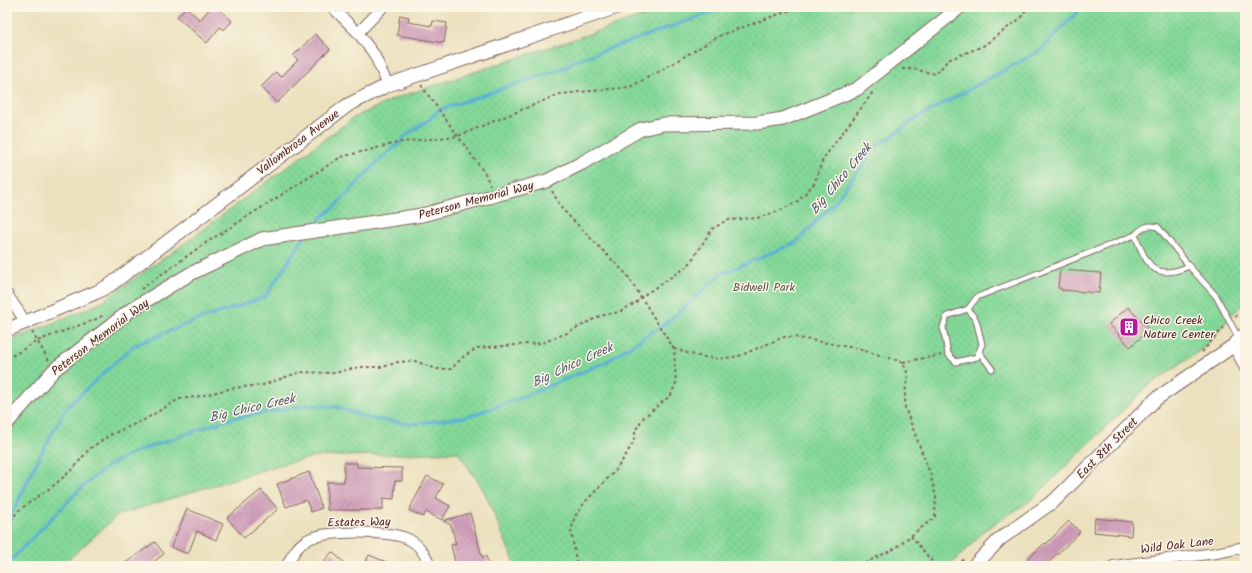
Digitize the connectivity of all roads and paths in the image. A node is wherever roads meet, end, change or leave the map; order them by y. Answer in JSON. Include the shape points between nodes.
{"nodes":[{"id":1,"x":332,"y":7,"type":"edge"},
{"id":2,"x":383,"y":7,"type":"edge"},
{"id":3,"x":617,"y":7,"type":"edge"},
{"id":4,"x":799,"y":7,"type":"edge"},
{"id":5,"x":960,"y":7,"type":"edge"},
{"id":6,"x":1027,"y":7,"type":"edge"},
{"id":7,"x":358,"y":33,"type":"junction"},
{"id":8,"x":883,"y":68,"type":"junction"},
{"id":9,"x":415,"y":76,"type":"junction"},
{"id":10,"x":388,"y":85,"type":"junction"},
{"id":11,"x":874,"y":88,"type":"dead end"},
{"id":12,"x":458,"y":136,"type":"junction"},
{"id":13,"x":547,"y":181,"type":"junction"},
{"id":14,"x":495,"y":195,"type":"junction"},
{"id":15,"x":1135,"y":235,"type":"junction"},
{"id":16,"x":1189,"y":266,"type":"junction"},
{"id":17,"x":140,"y":290,"type":"dead end"},
{"id":18,"x":7,"y":294,"type":"edge"},
{"id":19,"x":641,"y":297,"type":"junction"},
{"id":20,"x":968,"y":308,"type":"junction"},
{"id":21,"x":104,"y":314,"type":"dead end"},
{"id":22,"x":25,"y":321,"type":"junction"},
{"id":23,"x":7,"y":330,"type":"edge"},
{"id":24,"x":1239,"y":340,"type":"edge"},
{"id":25,"x":37,"y":341,"type":"junction"},
{"id":26,"x":674,"y":349,"type":"junction"},
{"id":27,"x":979,"y":352,"type":"junction"},
{"id":28,"x":948,"y":354,"type":"junction"},
{"id":29,"x":7,"y":359,"type":"edge"},
{"id":30,"x":903,"y":362,"type":"junction"},
{"id":31,"x":1245,"y":368,"type":"edge"},
{"id":32,"x":992,"y":369,"type":"dead end"},
{"id":33,"x":54,"y":370,"type":"junction"},
{"id":34,"x":7,"y":423,"type":"edge"},
{"id":35,"x":7,"y":524,"type":"edge"},
{"id":36,"x":911,"y":536,"type":"junction"},
{"id":37,"x":1245,"y":547,"type":"edge"},
{"id":38,"x":287,"y":566,"type":"edge"},
{"id":39,"x":430,"y":566,"type":"edge"},
{"id":40,"x":577,"y":566,"type":"edge"},
{"id":41,"x":858,"y":566,"type":"edge"},
{"id":42,"x":936,"y":566,"type":"edge"},
{"id":43,"x":974,"y":566,"type":"edge"},
{"id":44,"x":1113,"y":566,"type":"edge"}],
"edges":[{"from":1,"to":7,"type":"street"},
{"from":2,"to":7,"type":"street"},
{"from":3,"to":9,"type":"street","name":"Vallombrosa Avenue"},
{"from":4,"to":12,"type":"path","via":[[721,35],[630,87],[560,94]]},
{"from":5,"to":8,"type":"street","name":"Peterson Memorial Way"},
{"from":6,"to":8,"type":"path","via":[[1022,17],[983,46],[948,60],[936,74],[913,69]]},
{"from":7,"to":10,"type":"street","via":[[374,54]]},
{"from":8,"to":13,"type":"street","name":"Peterson Memorial Way","via":[[857,89],[783,119],[757,123],[663,124],[641,129]]},
{"from":9,"to":10,"type":"street","name":"Vallombrosa Avenue"},
{"from":9,"to":12,"type":"path"},
{"from":10,"to":22,"type":"street","name":"Vallombrosa Avenue","via":[[348,105],[110,285]]},
{"from":11,"to":19,"type":"path","via":[[823,159],[814,184],[798,201],[757,218],[727,220],[712,229],[688,266]]},
{"from":12,"to":14,"type":"path","via":[[486,175]]},
{"from":12,"to":17,"type":"path","via":[[401,142],[341,157],[204,244]]},
{"from":13,"to":14,"type":"street","name":"Peterson Memorial Way"},
{"from":13,"to":19,"type":"path","via":[[562,209],[627,275]]},
{"from":14,"to":33,"type":"street","name":"Peterson Memorial Way","via":[[422,216],[262,239],[190,274],[132,309]]},
{"from":15,"to":16,"type":"lane","via":[[1144,256],[1154,269],[1176,272]]},
{"from":15,"to":16,"type":"lane","via":[[1150,225],[1158,227]]},
{"from":15,"to":20,"type":"lane","via":[[977,297]]},
{"from":16,"to":24,"type":"lane","via":[[1216,296]]},
{"from":18,"to":22,"type":"street"},
{"from":19,"to":26,"type":"path"},
{"from":19,"to":35,"type":"path","via":[[636,303],[619,312],[600,316],[542,343],[477,348],[451,369],[436,369],[415,361],[398,362],[382,367],[360,367],[334,373],[300,372],[263,385],[178,399],[89,449],[73,469],[54,486],[19,510]]},
{"from":20,"to":27,"type":"lane","via":[[976,320],[982,344]]},
{"from":20,"to":28,"type":"lane","via":[[947,316],[943,328]]},
{"from":21,"to":25,"type":"path"},
{"from":22,"to":23,"type":"street","name":"Vallombrosa Avenue"},
{"from":22,"to":25,"type":"path"},
{"from":24,"to":31,"type":"street","via":[[1240,356]]},
{"from":24,"to":43,"type":"street","name":"East 8th Street","via":[[1156,399],[1055,500],[1000,539]]},
{"from":25,"to":29,"type":"path"},
{"from":25,"to":33,"type":"path"},
{"from":26,"to":30,"type":"path","via":[[719,359],[739,356],[784,337],[794,337],[855,348]]},
{"from":26,"to":40,"type":"path","via":[[676,383],[671,395],[644,417],[624,458],[576,516],[571,531]]},
{"from":27,"to":28,"type":"lane","via":[[977,357],[956,362]]},
{"from":27,"to":32,"type":"lane"},
{"from":28,"to":30,"type":"path"},
{"from":30,"to":36,"type":"path","via":[[908,375],[905,408],[930,473],[936,497],[935,517]]},
{"from":33,"to":34,"type":"street","name":"Peterson Memorial Way"},
{"from":36,"to":41,"type":"path","via":[[894,549]]},
{"from":36,"to":42,"type":"path"},
{"from":37,"to":44,"type":"street","name":"Wild Oak Lane"},
{"from":38,"to":39,"type":"street","name":"Estates Way","via":[[297,548],[308,539],[338,533],[397,534],[417,545]]}]}
